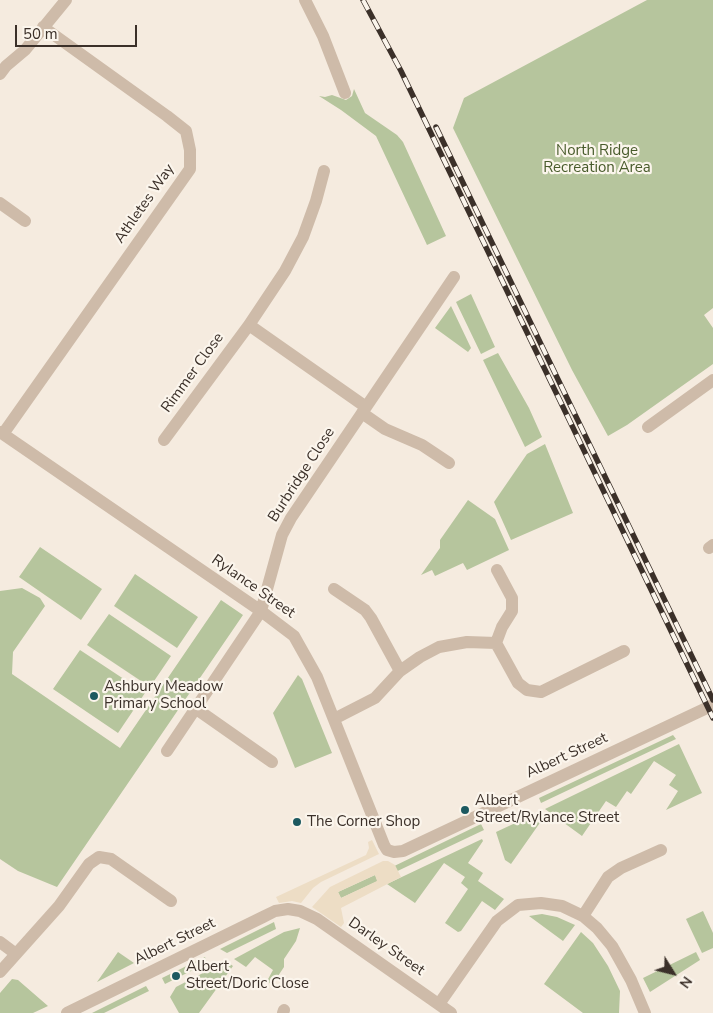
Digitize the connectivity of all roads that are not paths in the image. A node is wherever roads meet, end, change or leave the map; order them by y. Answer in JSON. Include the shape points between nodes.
{"nodes":[{"id":1,"x":66,"y":0,"type":"edge"},
{"id":2,"x":305,"y":0,"type":"edge"},
{"id":3,"x":43,"y":27,"type":"junction"},
{"id":4,"x":0,"y":74,"type":"edge"},
{"id":5,"x":345,"y":93,"type":"dead end"},
{"id":6,"x":324,"y":171,"type":"dead end"},
{"id":7,"x":0,"y":204,"type":"edge"},
{"id":8,"x":25,"y":221,"type":"dead end"},
{"id":9,"x":454,"y":278,"type":"dead end"},
{"id":10,"x":249,"y":325,"type":"junction"},
{"id":11,"x":713,"y":380,"type":"edge"},
{"id":12,"x":364,"y":410,"type":"junction"},
{"id":13,"x":648,"y":426,"type":"dead end"},
{"id":14,"x":1,"y":433,"type":"edge"},
{"id":15,"x":164,"y":440,"type":"dead end"},
{"id":16,"x":449,"y":463,"type":"dead end"},
{"id":17,"x":497,"y":570,"type":"dead end"},
{"id":18,"x":334,"y":589,"type":"dead end"},
{"id":19,"x":261,"y":611,"type":"junction"},
{"id":20,"x":496,"y":643,"type":"junction"},
{"id":21,"x":624,"y":651,"type":"dead end"},
{"id":22,"x":400,"y":671,"type":"junction"},
{"id":23,"x":713,"y":705,"type":"edge"},
{"id":24,"x":195,"y":708,"type":"junction"},
{"id":25,"x":334,"y":719,"type":"junction"},
{"id":26,"x":167,"y":751,"type":"dead end"},
{"id":27,"x":272,"y":762,"type":"dead end"},
{"id":28,"x":387,"y":850,"type":"joint"},
{"id":29,"x":661,"y":850,"type":"dead end"},
{"id":30,"x":171,"y":901,"type":"dead end"},
{"id":31,"x":300,"y":911,"type":"joint"},
{"id":32,"x":583,"y":916,"type":"junction"},
{"id":33,"x":0,"y":942,"type":"edge"},
{"id":34,"x":16,"y":954,"type":"junction"},
{"id":35,"x":0,"y":972,"type":"edge"},
{"id":36,"x":439,"y":1004,"type":"junction"},
{"id":37,"x":67,"y":1013,"type":"edge"},
{"id":38,"x":452,"y":1013,"type":"edge"},
{"id":39,"x":645,"y":1013,"type":"edge"}],
"edges":[{"from":1,"to":3,"type":"street"},
{"from":2,"to":5,"type":"street"},
{"from":3,"to":4,"type":"street"},
{"from":3,"to":14,"type":"street","name":"Athletes Way","via":[[186,131],[190,169]]},
{"from":6,"to":10,"type":"street","name":"Rimmer Close","via":[[303,237]]},
{"from":7,"to":8,"type":"street"},
{"from":9,"to":12,"type":"street","name":"Burbridge Close"},
{"from":10,"to":12,"type":"street"},
{"from":10,"to":15,"type":"street","name":"Rimmer Close"},
{"from":11,"to":13,"type":"street"},
{"from":12,"to":16,"type":"street","via":[[385,429]]},
{"from":12,"to":19,"type":"street","name":"Burbridge Close","via":[[282,535]]},
{"from":14,"to":19,"type":"street","name":"Rylance Street"},
{"from":17,"to":20,"type":"street","via":[[512,598],[512,611]]},
{"from":18,"to":22,"type":"street","via":[[371,618]]},
{"from":19,"to":24,"type":"street","name":"Burbridge Close"},
{"from":19,"to":25,"type":"street","name":"Rylance Street","via":[[294,636],[317,677]]},
{"from":20,"to":21,"type":"street","via":[[518,683],[528,690],[541,692]]},
{"from":20,"to":22,"type":"street","via":[[467,642],[438,647]]},
{"from":22,"to":25,"type":"street","via":[[375,698]]},
{"from":23,"to":28,"type":"street","name":"Albert Street","via":[[403,851]]},
{"from":24,"to":26,"type":"street","name":"Burbridge Close"},
{"from":24,"to":27,"type":"street"},
{"from":25,"to":28,"type":"street","name":"Rylance Street"},
{"from":29,"to":32,"type":"street","via":[[621,868],[608,878]]},
{"from":30,"to":34,"type":"street","via":[[111,859],[99,857],[88,864],[59,906]]},
{"from":31,"to":36,"type":"street","name":"Darley Street","via":[[317,919]]},
{"from":31,"to":37,"type":"street","name":"Albert Street","via":[[288,909],[269,914]]},
{"from":32,"to":36,"type":"street","via":[[562,906],[541,902],[518,905],[497,921]]},
{"from":32,"to":39,"type":"street","via":[[612,946]]},
{"from":33,"to":34,"type":"street"},
{"from":34,"to":35,"type":"street"},
{"from":36,"to":38,"type":"street","name":"Darley Street"}]}
